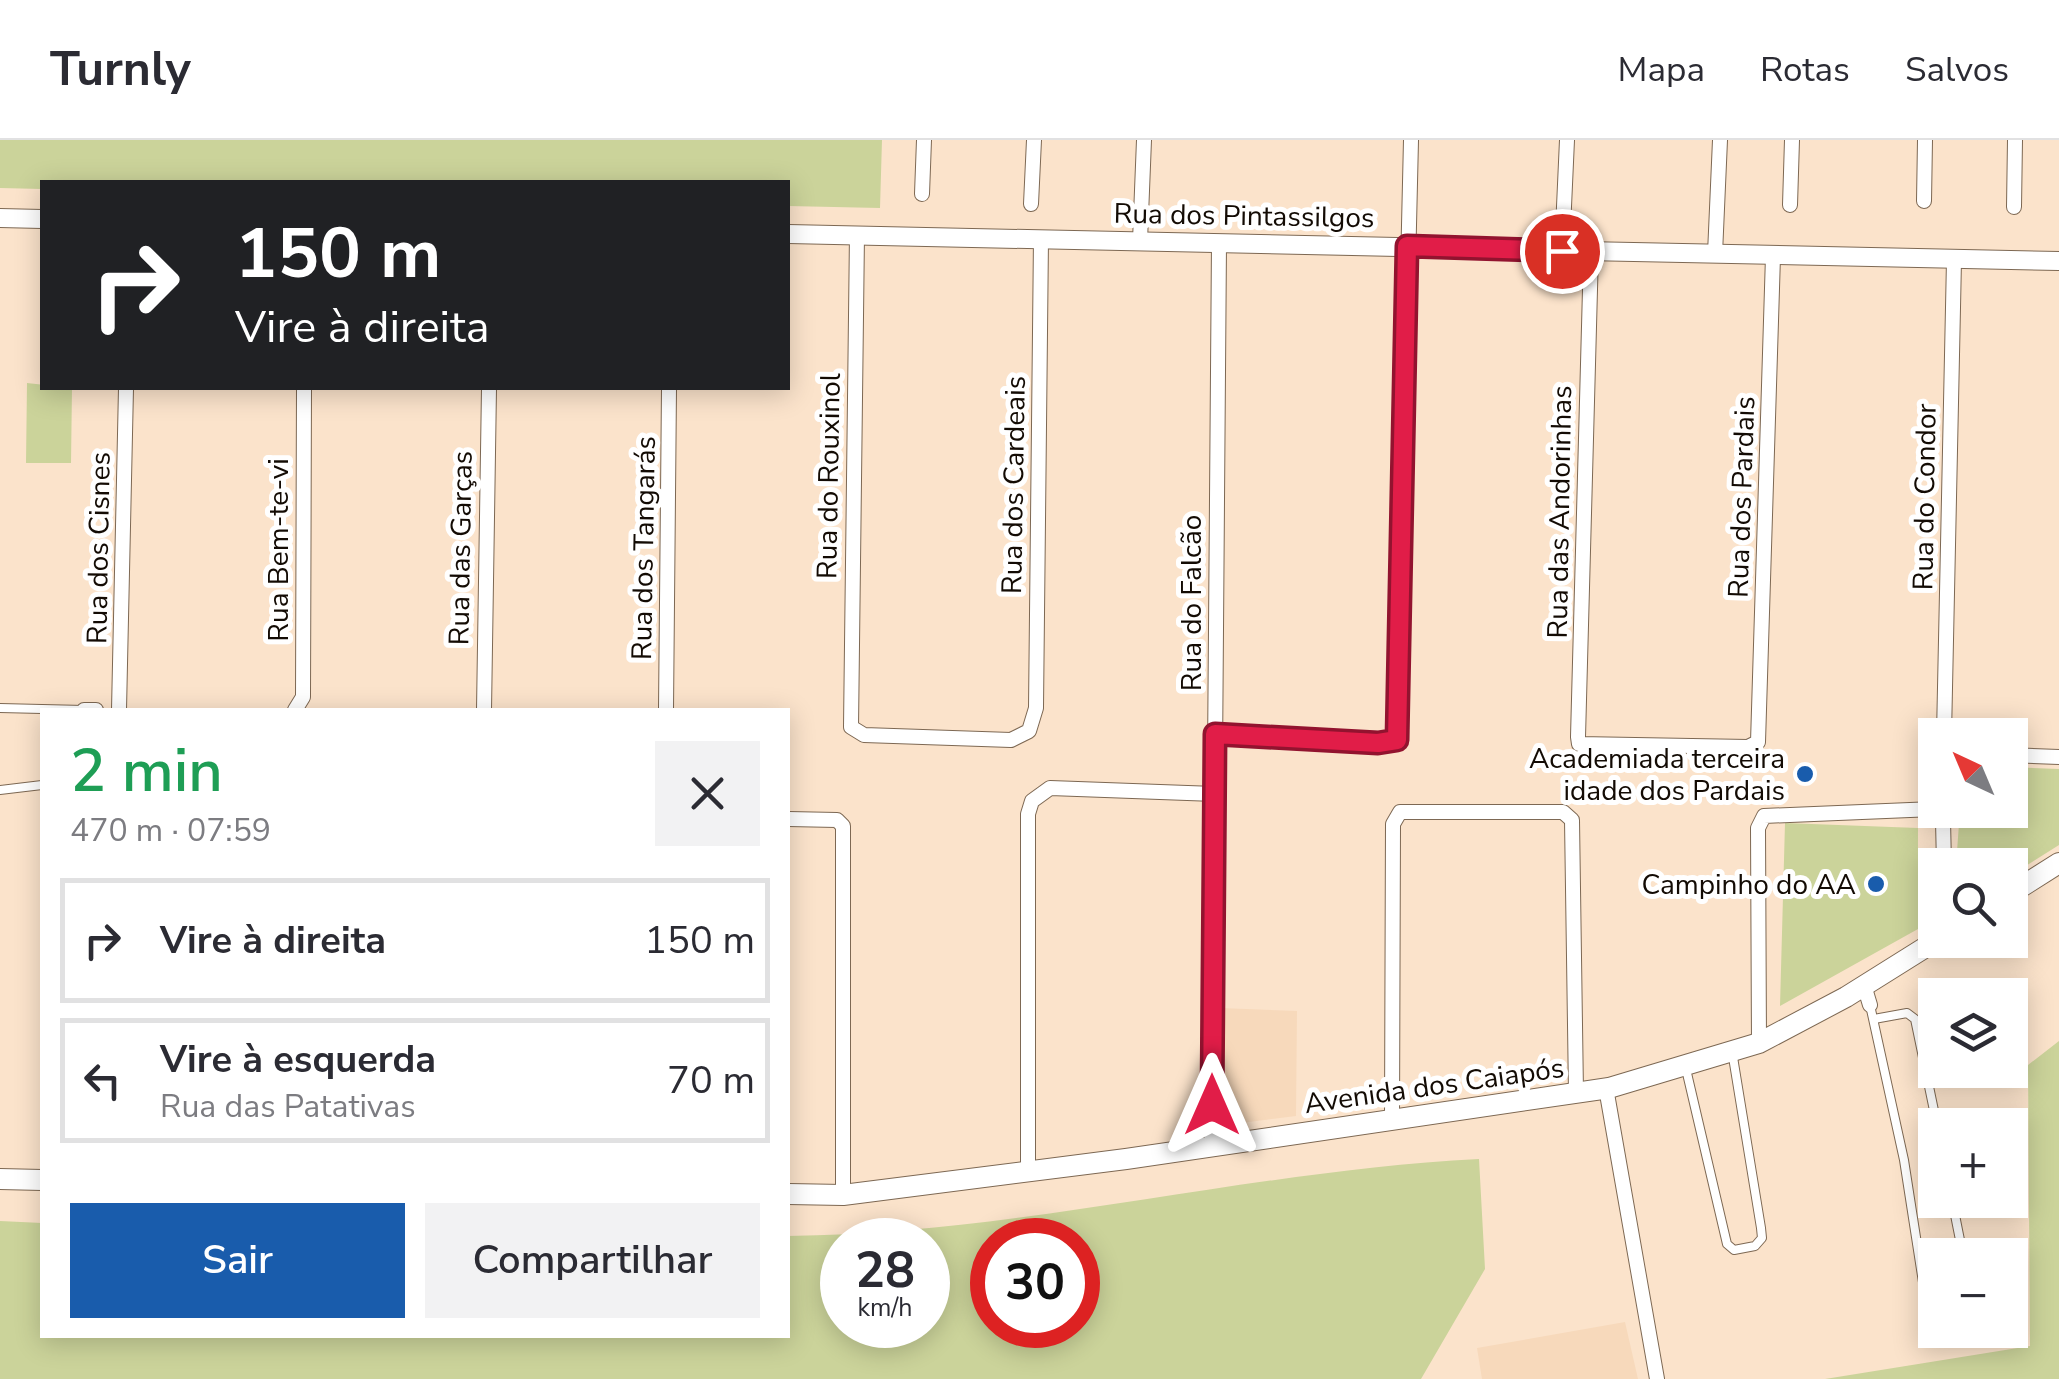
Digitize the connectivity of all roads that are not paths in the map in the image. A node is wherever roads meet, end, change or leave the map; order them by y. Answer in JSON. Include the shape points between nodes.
{"nodes":[{"id":1,"x":924,"y":140,"type":"edge"},
{"id":2,"x":1034,"y":140,"type":"edge"},
{"id":3,"x":1144,"y":140,"type":"edge"},
{"id":4,"x":1411,"y":140,"type":"edge"},
{"id":5,"x":1567,"y":140,"type":"edge"},
{"id":6,"x":1720,"y":140,"type":"edge"},
{"id":7,"x":1792,"y":140,"type":"edge"},
{"id":8,"x":1925,"y":140,"type":"edge"},
{"id":9,"x":2014,"y":140,"type":"edge"},
{"id":10,"x":922,"y":194,"type":"dead end"},
{"id":11,"x":1924,"y":202,"type":"dead end"},
{"id":12,"x":1031,"y":204,"type":"dead end"},
{"id":13,"x":1790,"y":205,"type":"dead end"},
{"id":14,"x":2014,"y":207,"type":"dead end"},
{"id":15,"x":0,"y":218,"type":"edge"},
{"id":16,"x":40,"y":220,"type":"edge"},
{"id":17,"x":790,"y":234,"type":"edge"},
{"id":18,"x":857,"y":234,"type":"junction"},
{"id":19,"x":1040,"y":238,"type":"junction"},
{"id":20,"x":1140,"y":241,"type":"junction"},
{"id":21,"x":1219,"y":243,"type":"junction"},
{"id":22,"x":1407,"y":246,"type":"junction"},
{"id":23,"x":1562,"y":251,"type":"junction"},
{"id":24,"x":1591,"y":252,"type":"junction"},
{"id":25,"x":1716,"y":254,"type":"junction"},
{"id":26,"x":1774,"y":256,"type":"junction"},
{"id":27,"x":1954,"y":260,"type":"junction"},
{"id":28,"x":2059,"y":261,"type":"edge"},
{"id":29,"x":126,"y":390,"type":"edge"},
{"id":30,"x":304,"y":390,"type":"edge"},
{"id":31,"x":489,"y":390,"type":"edge"},
{"id":32,"x":670,"y":390,"type":"edge"},
{"id":33,"x":0,"y":708,"type":"edge"},
{"id":34,"x":119,"y":708,"type":"edge"},
{"id":35,"x":296,"y":708,"type":"edge"},
{"id":36,"x":484,"y":708,"type":"edge"},
{"id":37,"x":666,"y":708,"type":"edge"},
{"id":38,"x":40,"y":709,"type":"edge"},
{"id":39,"x":1944,"y":718,"type":"edge"},
{"id":40,"x":1029,"y":731,"type":"joint"},
{"id":41,"x":1215,"y":734,"type":"junction"},
{"id":42,"x":1759,"y":739,"type":"joint"},
{"id":43,"x":2028,"y":755,"type":"edge"},
{"id":44,"x":2059,"y":757,"type":"edge"},
{"id":45,"x":40,"y":786,"type":"edge"},
{"id":46,"x":0,"y":790,"type":"edge"},
{"id":47,"x":1215,"y":794,"type":"junction"},
{"id":48,"x":790,"y":819,"type":"edge"},
{"id":49,"x":1944,"y":848,"type":"edge"},
{"id":50,"x":2059,"y":863,"type":"edge"},
{"id":51,"x":2028,"y":883,"type":"edge"},
{"id":52,"x":1918,"y":958,"type":"edge"},
{"id":53,"x":1869,"y":1003,"type":"junction"},
{"id":54,"x":1759,"y":1043,"type":"junction"},
{"id":55,"x":1732,"y":1051,"type":"junction"},
{"id":56,"x":1686,"y":1066,"type":"junction"},
{"id":57,"x":1606,"y":1088,"type":"junction"},
{"id":58,"x":1576,"y":1093,"type":"junction"},
{"id":59,"x":1933,"y":1108,"type":"edge"},
{"id":60,"x":1392,"y":1117,"type":"junction"},
{"id":61,"x":1212,"y":1144,"type":"junction"},
{"id":62,"x":1028,"y":1170,"type":"junction"},
{"id":63,"x":0,"y":1180,"type":"edge"},
{"id":64,"x":40,"y":1180,"type":"edge"},
{"id":65,"x":790,"y":1194,"type":"edge"},
{"id":66,"x":843,"y":1195,"type":"junction"},
{"id":67,"x":1918,"y":1250,"type":"edge"},
{"id":68,"x":1657,"y":1379,"type":"edge"}],
"edges":[{"from":1,"to":10,"type":"street"},
{"from":2,"to":12,"type":"street"},
{"from":3,"to":20,"type":"street"},
{"from":4,"to":22,"type":"street"},
{"from":5,"to":23,"type":"street"},
{"from":6,"to":25,"type":"street"},
{"from":7,"to":13,"type":"street"},
{"from":8,"to":11,"type":"street"},
{"from":9,"to":14,"type":"street"},
{"from":15,"to":16,"type":"street"},
{"from":17,"to":18,"type":"street","name":"Rua dos Pintassilgos"},
{"from":18,"to":19,"type":"street","name":"Rua dos Pintassilgos"},
{"from":18,"to":40,"type":"street","name":"Rua do Rouxinol","via":[[849,718],[864,735],[1011,740]]},
{"from":19,"to":20,"type":"street","name":"Rua dos Pintassilgos"},
{"from":19,"to":40,"type":"street","name":"Rua dos Cardeais","via":[[1036,708]]},
{"from":20,"to":21,"type":"street","name":"Rua dos Pintassilgos"},
{"from":21,"to":22,"type":"street","name":"Rua dos Pintassilgos"},
{"from":21,"to":41,"type":"street","name":"Rua do Falcão"},
{"from":22,"to":23,"type":"street","name":"Rua dos Pintassilgos"},
{"from":22,"to":41,"type":"street","via":[[1397,740]]},
{"from":23,"to":24,"type":"street","name":"Rua dos Pintassilgos"},
{"from":24,"to":25,"type":"street","name":"Rua dos Pintassilgos"},
{"from":24,"to":42,"type":"street","name":"Rua das Andorinhas","via":[[1578,744],[1748,746]]},
{"from":25,"to":26,"type":"street","name":"Rua dos Pintassilgos"},
{"from":26,"to":27,"type":"street","name":"Rua dos Pintassilgos"},
{"from":26,"to":42,"type":"street","name":"Rua dos Pardais"},
{"from":27,"to":28,"type":"street","name":"Rua dos Pintassilgos"},
{"from":27,"to":39,"type":"street","name":"Rua do Condor"},
{"from":29,"to":34,"type":"street","name":"Rua dos Cisnes"},
{"from":30,"to":35,"type":"street","name":"Rua Bem-te-vi","via":[[302,697]]},
{"from":31,"to":36,"type":"street","name":"Rua das Garças"},
{"from":32,"to":37,"type":"street","name":"Rua dos Tangarás"},
{"from":33,"to":38,"type":"lane"},
{"from":41,"to":47,"type":"street","name":"Rua do Falcão"},
{"from":43,"to":44,"type":"street"},
{"from":45,"to":46,"type":"lane"},
{"from":47,"to":61,"type":"street","name":"Rua do Falcão"},
{"from":47,"to":62,"type":"street","via":[[1050,788],[1032,801]]},
{"from":48,"to":66,"type":"street","via":[[838,820],[844,830]]},
{"from":49,"to":54,"type":"street","via":[[1943,820],[1928,808],[1770,813],[1758,828]]},
{"from":50,"to":51,"type":"main road"},
{"from":52,"to":53,"type":"main road","name":"Avenida dos Caiapós"},
{"from":53,"to":54,"type":"main road","name":"Avenida dos Caiapós"},
{"from":53,"to":59,"type":"lane","via":[[1915,1019]]},
{"from":53,"to":67,"type":"lane"},
{"from":54,"to":55,"type":"main road","name":"Avenida dos Caiapós"},
{"from":55,"to":56,"type":"main road","name":"Avenida dos Caiapós"},
{"from":55,"to":56,"type":"lane","via":[[1761,1228],[1755,1246],[1734,1250],[1727,1244]]},
{"from":56,"to":57,"type":"main road","name":"Avenida dos Caiapós"},
{"from":57,"to":58,"type":"main road","name":"Avenida dos Caiapós"},
{"from":57,"to":68,"type":"street"},
{"from":58,"to":60,"type":"main road","name":"Avenida dos Caiapós"},
{"from":58,"to":60,"type":"street","via":[[1574,824],[1563,812],[1400,812],[1393,824]]},
{"from":60,"to":61,"type":"main road","name":"Avenida dos Caiapós"},
{"from":61,"to":62,"type":"main road","name":"Avenida dos Caiapós"},
{"from":62,"to":66,"type":"main road","name":"Avenida dos Caiapós"},
{"from":63,"to":64,"type":"main road"},
{"from":65,"to":66,"type":"main road","name":"Avenida dos Caiapós"}]}
